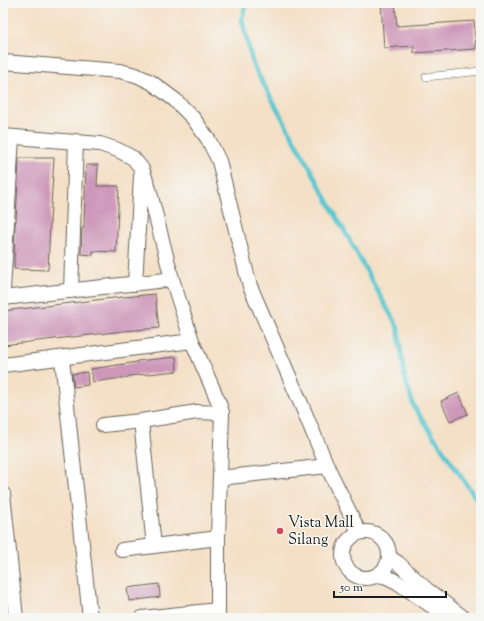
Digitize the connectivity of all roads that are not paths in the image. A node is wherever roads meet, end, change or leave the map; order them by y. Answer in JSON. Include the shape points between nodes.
{"nodes":[{"id":1,"x":3,"y":62,"type":"edge"},
{"id":2,"x":481,"y":71,"type":"edge"},
{"id":3,"x":426,"y":77,"type":"dead end"},
{"id":4,"x":7,"y":137,"type":"edge"},
{"id":5,"x":76,"y":142,"type":"junction"},
{"id":6,"x":142,"y":169,"type":"junction"},
{"id":7,"x":172,"y":279,"type":"junction"},
{"id":8,"x":134,"y":284,"type":"junction"},
{"id":9,"x":3,"y":290,"type":"edge"},
{"id":10,"x":71,"y":291,"type":"junction"},
{"id":11,"x":3,"y":298,"type":"edge"},
{"id":12,"x":192,"y":341,"type":"junction"},
{"id":13,"x":62,"y":359,"type":"junction"},
{"id":14,"x":3,"y":366,"type":"edge"},
{"id":15,"x":222,"y":413,"type":"junction"},
{"id":16,"x":141,"y":421,"type":"junction"},
{"id":17,"x":103,"y":425,"type":"dead end"},
{"id":18,"x":327,"y":466,"type":"junction"},
{"id":19,"x":220,"y":478,"type":"junction"},
{"id":20,"x":3,"y":494,"type":"edge"},
{"id":21,"x":359,"y":532,"type":"junction"},
{"id":22,"x":218,"y":538,"type":"junction"},
{"id":23,"x":154,"y":546,"type":"junction"},
{"id":24,"x":122,"y":550,"type":"dead end"},
{"id":25,"x":389,"y":558,"type":"junction"},
{"id":26,"x":377,"y":576,"type":"junction"},
{"id":27,"x":218,"y":614,"type":"edge"},
{"id":28,"x":16,"y":618,"type":"edge"},
{"id":29,"x":90,"y":618,"type":"edge"},
{"id":30,"x":142,"y":618,"type":"edge"},
{"id":31,"x":449,"y":618,"type":"edge"},
{"id":32,"x":464,"y":618,"type":"edge"}],
"edges":[{"from":1,"to":18,"type":"street","via":[[120,71],[136,75],[151,82],[175,100],[193,118],[219,161],[250,286]]},
{"from":2,"to":3,"type":"lane"},
{"from":4,"to":5,"type":"street"},
{"from":4,"to":9,"type":"street"},
{"from":5,"to":6,"type":"street","via":[[100,144],[118,150],[133,158]]},
{"from":5,"to":10,"type":"street"},
{"from":6,"to":7,"type":"street"},
{"from":6,"to":8,"type":"street"},
{"from":7,"to":8,"type":"street"},
{"from":7,"to":12,"type":"street"},
{"from":8,"to":10,"type":"street"},
{"from":10,"to":11,"type":"street"},
{"from":12,"to":13,"type":"street"},
{"from":12,"to":15,"type":"street"},
{"from":13,"to":14,"type":"street"},
{"from":13,"to":29,"type":"street"},
{"from":15,"to":16,"type":"street","via":[[197,412]]},
{"from":15,"to":19,"type":"street"},
{"from":16,"to":17,"type":"street"},
{"from":16,"to":23,"type":"street"},
{"from":18,"to":19,"type":"street"},
{"from":18,"to":21,"type":"street"},
{"from":19,"to":22,"type":"street"},
{"from":20,"to":28,"type":"street"},
{"from":21,"to":25,"type":"street","via":[[372,532],[383,539],[389,551]]},
{"from":21,"to":26,"type":"street","via":[[347,540],[344,546],[342,553],[345,567],[363,578]]},
{"from":22,"to":23,"type":"street"},
{"from":22,"to":27,"type":"street"},
{"from":23,"to":24,"type":"street"},
{"from":25,"to":26,"type":"street","via":[[385,568]]},
{"from":25,"to":32,"type":"street"},
{"from":26,"to":31,"type":"street","via":[[397,582]]},
{"from":27,"to":30,"type":"street"}]}
